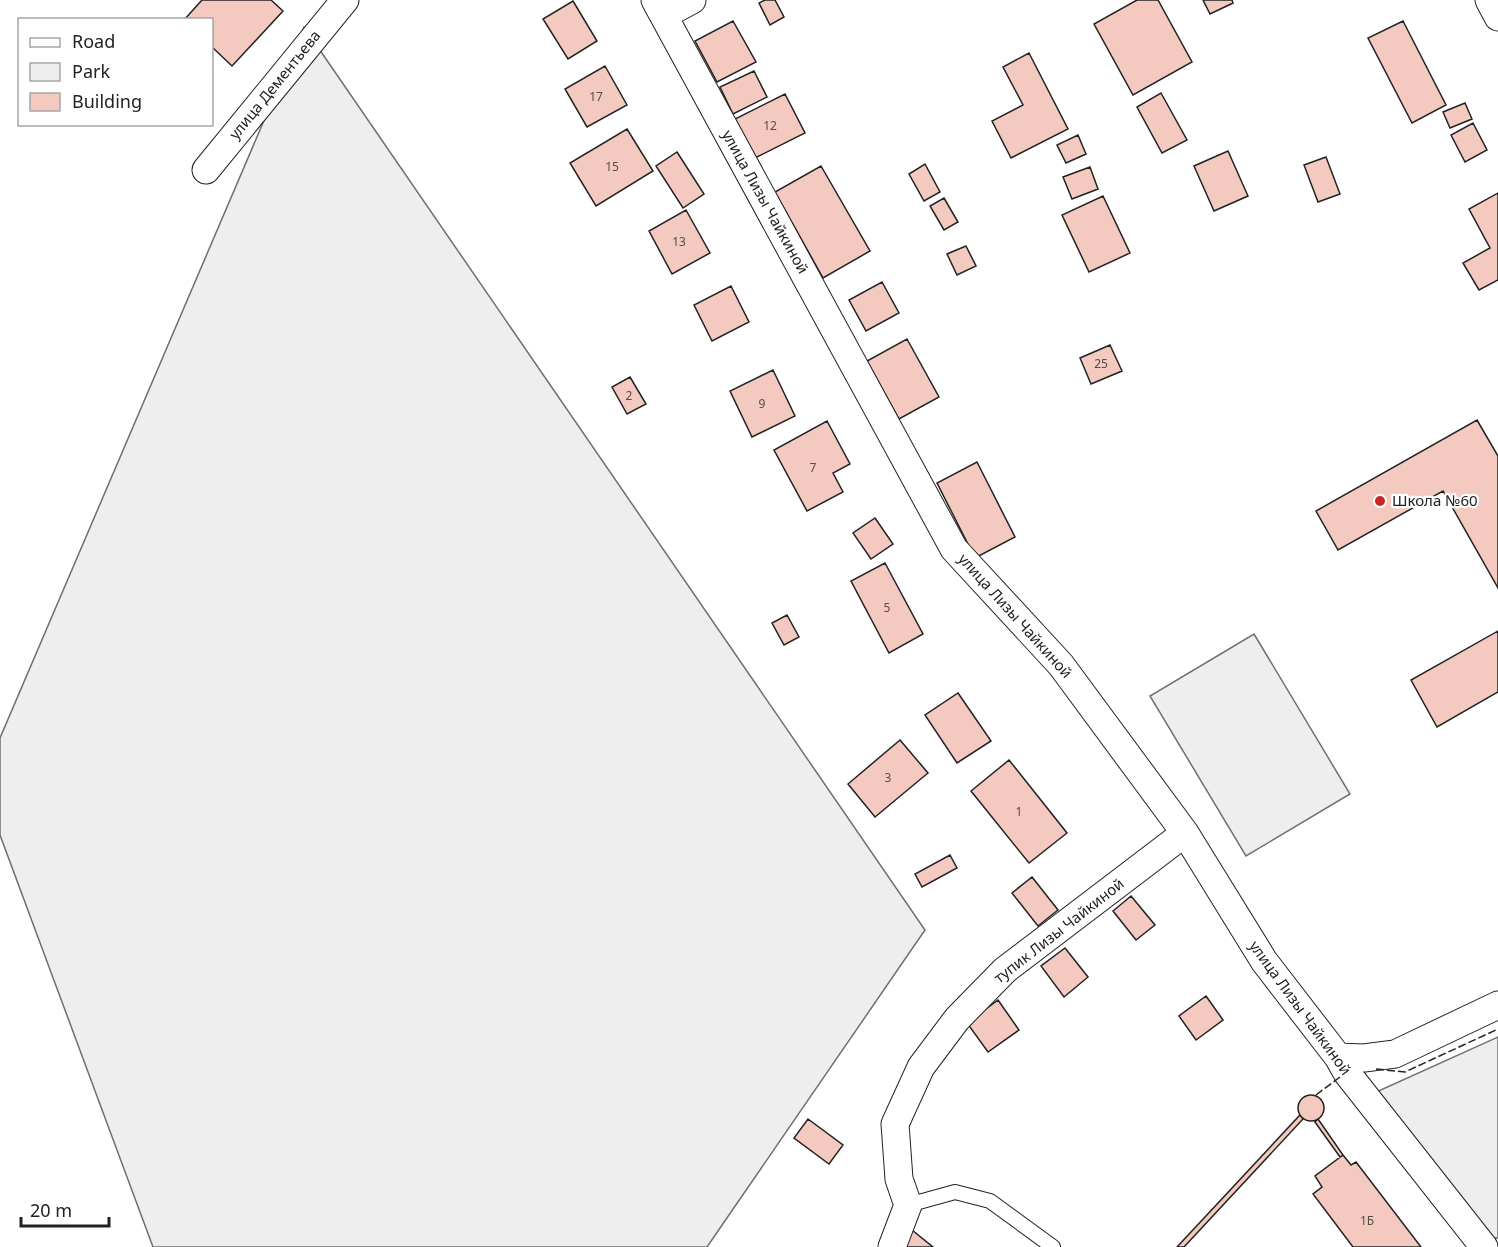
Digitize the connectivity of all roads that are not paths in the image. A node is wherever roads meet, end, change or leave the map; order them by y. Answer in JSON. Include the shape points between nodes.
{"nodes":[{"id":1,"x":345,"y":0,"type":"edge"},
{"id":2,"x":692,"y":0,"type":"edge"},
{"id":3,"x":1489,"y":0,"type":"edge"},
{"id":4,"x":659,"y":8,"type":"edge"},
{"id":5,"x":1498,"y":17,"type":"edge"},
{"id":6,"x":206,"y":170,"type":"dead end"},
{"id":7,"x":1185,"y":833,"type":"junction"},
{"id":8,"x":1498,"y":1005,"type":"edge"},
{"id":9,"x":1338,"y":1057,"type":"junction"},
{"id":10,"x":908,"y":1205,"type":"junction"},
{"id":11,"x":892,"y":1247,"type":"edge"},
{"id":12,"x":1053,"y":1247,"type":"edge"},
{"id":13,"x":1484,"y":1247,"type":"edge"}],
"edges":[{"from":1,"to":6,"type":"street","name":"улица Дементьева"},
{"from":2,"to":4,"type":"street"},
{"from":3,"to":5,"type":"street"},
{"from":4,"to":7,"type":"street","name":"улица Лизы Чайкиной","via":[[954,549],[1061,664]]},
{"from":7,"to":9,"type":"street","name":"улица Лизы Чайкиной","via":[[1264,961]]},
{"from":7,"to":10,"type":"street","name":"тупик Лизы Чайкиной","via":[[1005,970],[942,1038],[921,1067],[895,1124],[899,1179]]},
{"from":8,"to":9,"type":"street","via":[[1395,1054]]},
{"from":9,"to":13,"type":"street","name":"улица Лизы Чайкиной"},
{"from":10,"to":11,"type":"street"},
{"from":10,"to":12,"type":"lane","via":[[955,1192],[981,1199]]}]}
